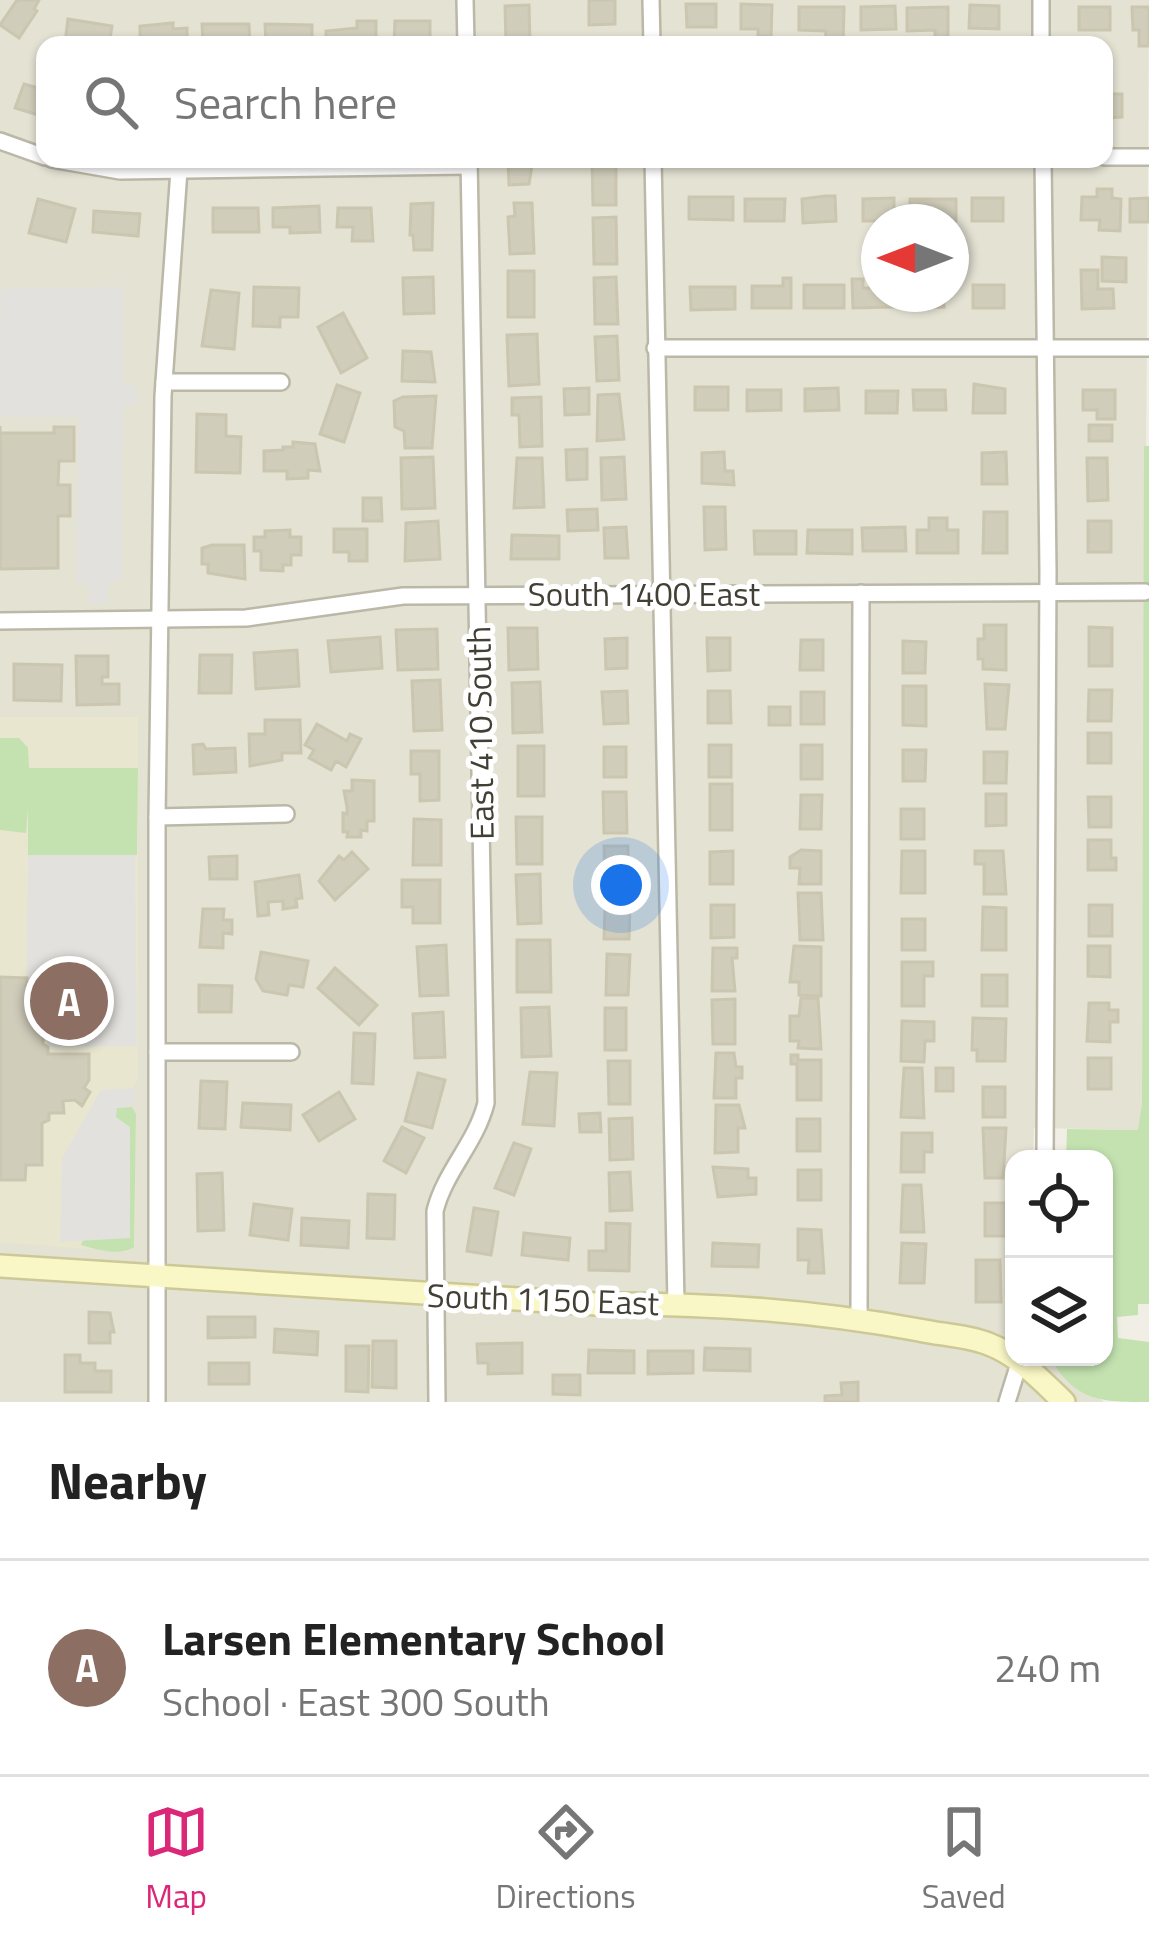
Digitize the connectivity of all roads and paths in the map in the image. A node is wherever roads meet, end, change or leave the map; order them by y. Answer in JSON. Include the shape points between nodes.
{"nodes":[{"id":1,"x":465,"y":0,"type":"edge"},
{"id":2,"x":651,"y":0,"type":"edge"},
{"id":3,"x":1041,"y":0,"type":"edge"},
{"id":4,"x":466,"y":36,"type":"edge"},
{"id":5,"x":652,"y":36,"type":"edge"},
{"id":6,"x":1041,"y":36,"type":"edge"},
{"id":7,"x":0,"y":141,"type":"edge"},
{"id":8,"x":36,"y":154,"type":"edge"},
{"id":9,"x":1113,"y":157,"type":"edge"},
{"id":10,"x":1149,"y":157,"type":"edge"},
{"id":11,"x":103,"y":168,"type":"edge"},
{"id":12,"x":262,"y":168,"type":"edge"},
{"id":13,"x":469,"y":168,"type":"edge"},
{"id":14,"x":653,"y":168,"type":"edge"},
{"id":15,"x":1043,"y":168,"type":"edge"},
{"id":16,"x":179,"y":170,"type":"junction"},
{"id":17,"x":656,"y":348,"type":"junction"},
{"id":18,"x":1149,"y":348,"type":"edge"},
{"id":19,"x":1046,"y":349,"type":"junction"},
{"id":20,"x":164,"y":382,"type":"junction"},
{"id":21,"x":281,"y":382,"type":"dead end"},
{"id":22,"x":861,"y":592,"type":"junction"},
{"id":23,"x":1048,"y":592,"type":"junction"},
{"id":24,"x":1145,"y":592,"type":"dead end"},
{"id":25,"x":665,"y":593,"type":"junction"},
{"id":26,"x":478,"y":595,"type":"junction"},
{"id":27,"x":0,"y":621,"type":"edge"},
{"id":28,"x":162,"y":622,"type":"junction"},
{"id":29,"x":286,"y":814,"type":"dead end"},
{"id":30,"x":157,"y":817,"type":"junction"},
{"id":31,"x":157,"y":1052,"type":"junction"},
{"id":32,"x":291,"y":1052,"type":"dead end"},
{"id":33,"x":1045,"y":1150,"type":"edge"},
{"id":34,"x":0,"y":1265,"type":"edge"},
{"id":35,"x":156,"y":1276,"type":"junction"},
{"id":36,"x":435,"y":1295,"type":"junction"},
{"id":37,"x":676,"y":1304,"type":"junction"},
{"id":38,"x":859,"y":1319,"type":"junction"},
{"id":39,"x":1005,"y":1352,"type":"edge"},
{"id":40,"x":1018,"y":1366,"type":"edge"},
{"id":41,"x":1027,"y":1366,"type":"edge"},
{"id":42,"x":158,"y":1402,"type":"edge"},
{"id":43,"x":437,"y":1402,"type":"edge"},
{"id":44,"x":1007,"y":1402,"type":"edge"},
{"id":45,"x":1064,"y":1402,"type":"edge"}],
"edges":[{"from":1,"to":4,"type":"street"},
{"from":2,"to":5,"type":"street"},
{"from":3,"to":6,"type":"street"},
{"from":7,"to":8,"type":"street"},
{"from":9,"to":10,"type":"street"},
{"from":11,"to":16,"type":"street"},
{"from":12,"to":16,"type":"street"},
{"from":13,"to":26,"type":"street","name":"East 410 South"},
{"from":14,"to":17,"type":"street"},
{"from":15,"to":19,"type":"street"},
{"from":16,"to":20,"type":"street"},
{"from":17,"to":19,"type":"street"},
{"from":17,"to":25,"type":"street"},
{"from":18,"to":19,"type":"street"},
{"from":19,"to":23,"type":"street"},
{"from":20,"to":21,"type":"street"},
{"from":20,"to":28,"type":"street"},
{"from":22,"to":23,"type":"street","name":"South 1400 East"},
{"from":22,"to":25,"type":"street","name":"South 1400 East"},
{"from":22,"to":38,"type":"street"},
{"from":23,"to":24,"type":"street","name":"South 1400 East"},
{"from":23,"to":33,"type":"street"},
{"from":25,"to":26,"type":"street","name":"South 1400 East"},
{"from":25,"to":37,"type":"street"},
{"from":26,"to":28,"type":"street","name":"South 1400 East"},
{"from":26,"to":36,"type":"street","name":"East 410 South","via":[[486,1103],[438,1198]]},
{"from":27,"to":28,"type":"street","name":"South 1400 East"},
{"from":28,"to":30,"type":"street"},
{"from":29,"to":30,"type":"street"},
{"from":30,"to":31,"type":"street"},
{"from":31,"to":32,"type":"street"},
{"from":31,"to":35,"type":"street"},
{"from":34,"to":35,"type":"street","name":"South 1150 East"},
{"from":35,"to":36,"type":"street","name":"South 1150 East"},
{"from":35,"to":42,"type":"street"},
{"from":36,"to":37,"type":"street","name":"South 1150 East"},
{"from":36,"to":43,"type":"street","name":"East 410 South"},
{"from":37,"to":38,"type":"street","name":"South 1150 East"},
{"from":38,"to":39,"type":"street","name":"South 1150 East"},
{"from":40,"to":44,"type":"street"},
{"from":41,"to":45,"type":"street","name":"South 1150 East"}]}
